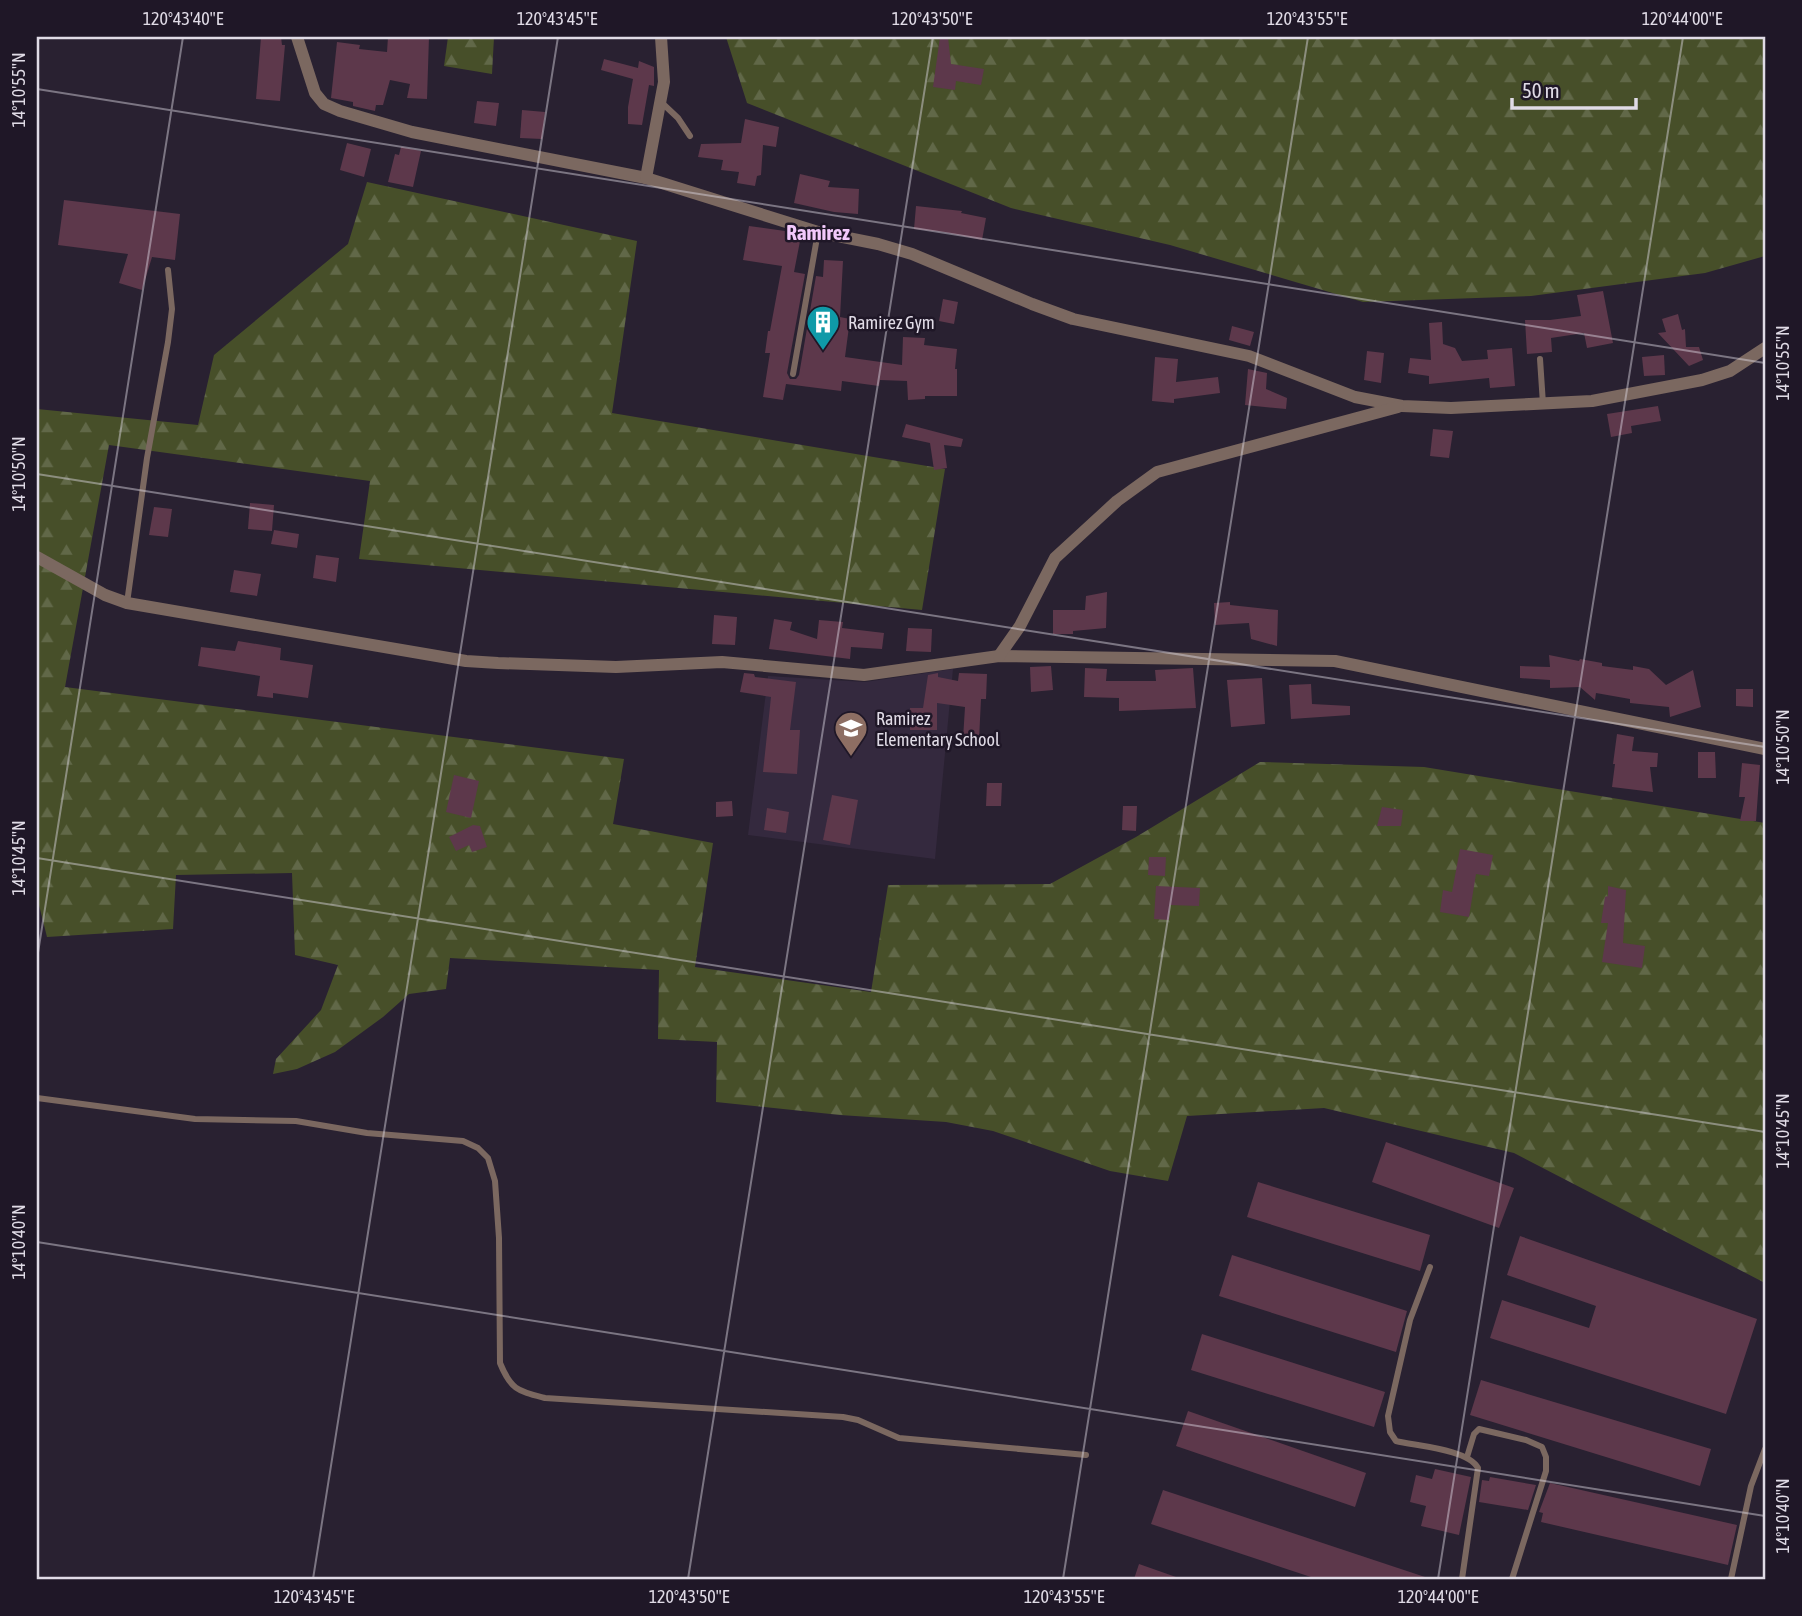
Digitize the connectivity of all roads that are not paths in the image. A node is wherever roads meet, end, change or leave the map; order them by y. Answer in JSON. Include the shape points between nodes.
{"nodes":[{"id":1,"x":297,"y":37,"type":"edge"},
{"id":2,"x":661,"y":37,"type":"edge"},
{"id":3,"x":659,"y":100,"type":"junction"},
{"id":4,"x":690,"y":136,"type":"dead end"},
{"id":5,"x":646,"y":178,"type":"junction"},
{"id":6,"x":818,"y":232,"type":"junction"},
{"id":7,"x":168,"y":270,"type":"dead end"},
{"id":8,"x":1765,"y":348,"type":"edge"},
{"id":9,"x":1540,"y":359,"type":"dead end"},
{"id":10,"x":793,"y":374,"type":"dead end"},
{"id":11,"x":1543,"y":404,"type":"junction"},
{"id":12,"x":1402,"y":407,"type":"junction"},
{"id":13,"x":37,"y":557,"type":"edge"},
{"id":14,"x":127,"y":603,"type":"junction"},
{"id":15,"x":999,"y":656,"type":"junction"},
{"id":16,"x":1765,"y":749,"type":"edge"},
{"id":17,"x":37,"y":1098,"type":"edge"},
{"id":18,"x":1430,"y":1267,"type":"dead end"},
{"id":19,"x":1765,"y":1449,"type":"edge"},
{"id":20,"x":1086,"y":1455,"type":"dead end"},
{"id":21,"x":1468,"y":1457,"type":"junction"},
{"id":22,"x":1462,"y":1579,"type":"edge"},
{"id":23,"x":1512,"y":1579,"type":"edge"},
{"id":24,"x":1731,"y":1579,"type":"edge"}],
"edges":[{"from":1,"to":5,"type":"street","via":[[315,93],[324,104],[340,111],[412,132]]},
{"from":2,"to":3,"type":"street","via":[[665,75]]},
{"from":3,"to":4,"type":"lane"},
{"from":3,"to":5,"type":"street"},
{"from":5,"to":6,"type":"street"},
{"from":6,"to":10,"type":"lane"},
{"from":6,"to":12,"type":"street","via":[[912,254],[1073,319],[1249,356],[1355,397]]},
{"from":7,"to":14,"type":"lane","via":[[172,309],[168,342]]},
{"from":8,"to":11,"type":"street","via":[[1730,371],[1702,380],[1592,401]]},
{"from":9,"to":11,"type":"lane"},
{"from":11,"to":12,"type":"street"},
{"from":12,"to":15,"type":"street","via":[[1157,472],[1117,500],[1055,558]]},
{"from":13,"to":14,"type":"street"},
{"from":14,"to":15,"type":"street","via":[[498,663],[616,667],[722,662],[864,675]]},
{"from":15,"to":16,"type":"street","via":[[1335,662]]},
{"from":17,"to":20,"type":"lane","via":[[195,1119],[296,1121],[463,1141],[478,1148],[488,1158],[495,1181],[500,1363],[507,1381],[519,1392],[545,1398],[843,1417],[899,1438]]},
{"from":18,"to":21,"type":"lane","via":[[1398,1369],[1388,1416],[1390,1432],[1395,1441]]},
{"from":19,"to":24,"type":"lane","via":[[1751,1486]]},
{"from":21,"to":22,"type":"lane","via":[[1478,1468]]},
{"from":21,"to":23,"type":"lane","via":[[1479,1429],[1526,1440],[1542,1447],[1546,1457],[1546,1471]]}]}
